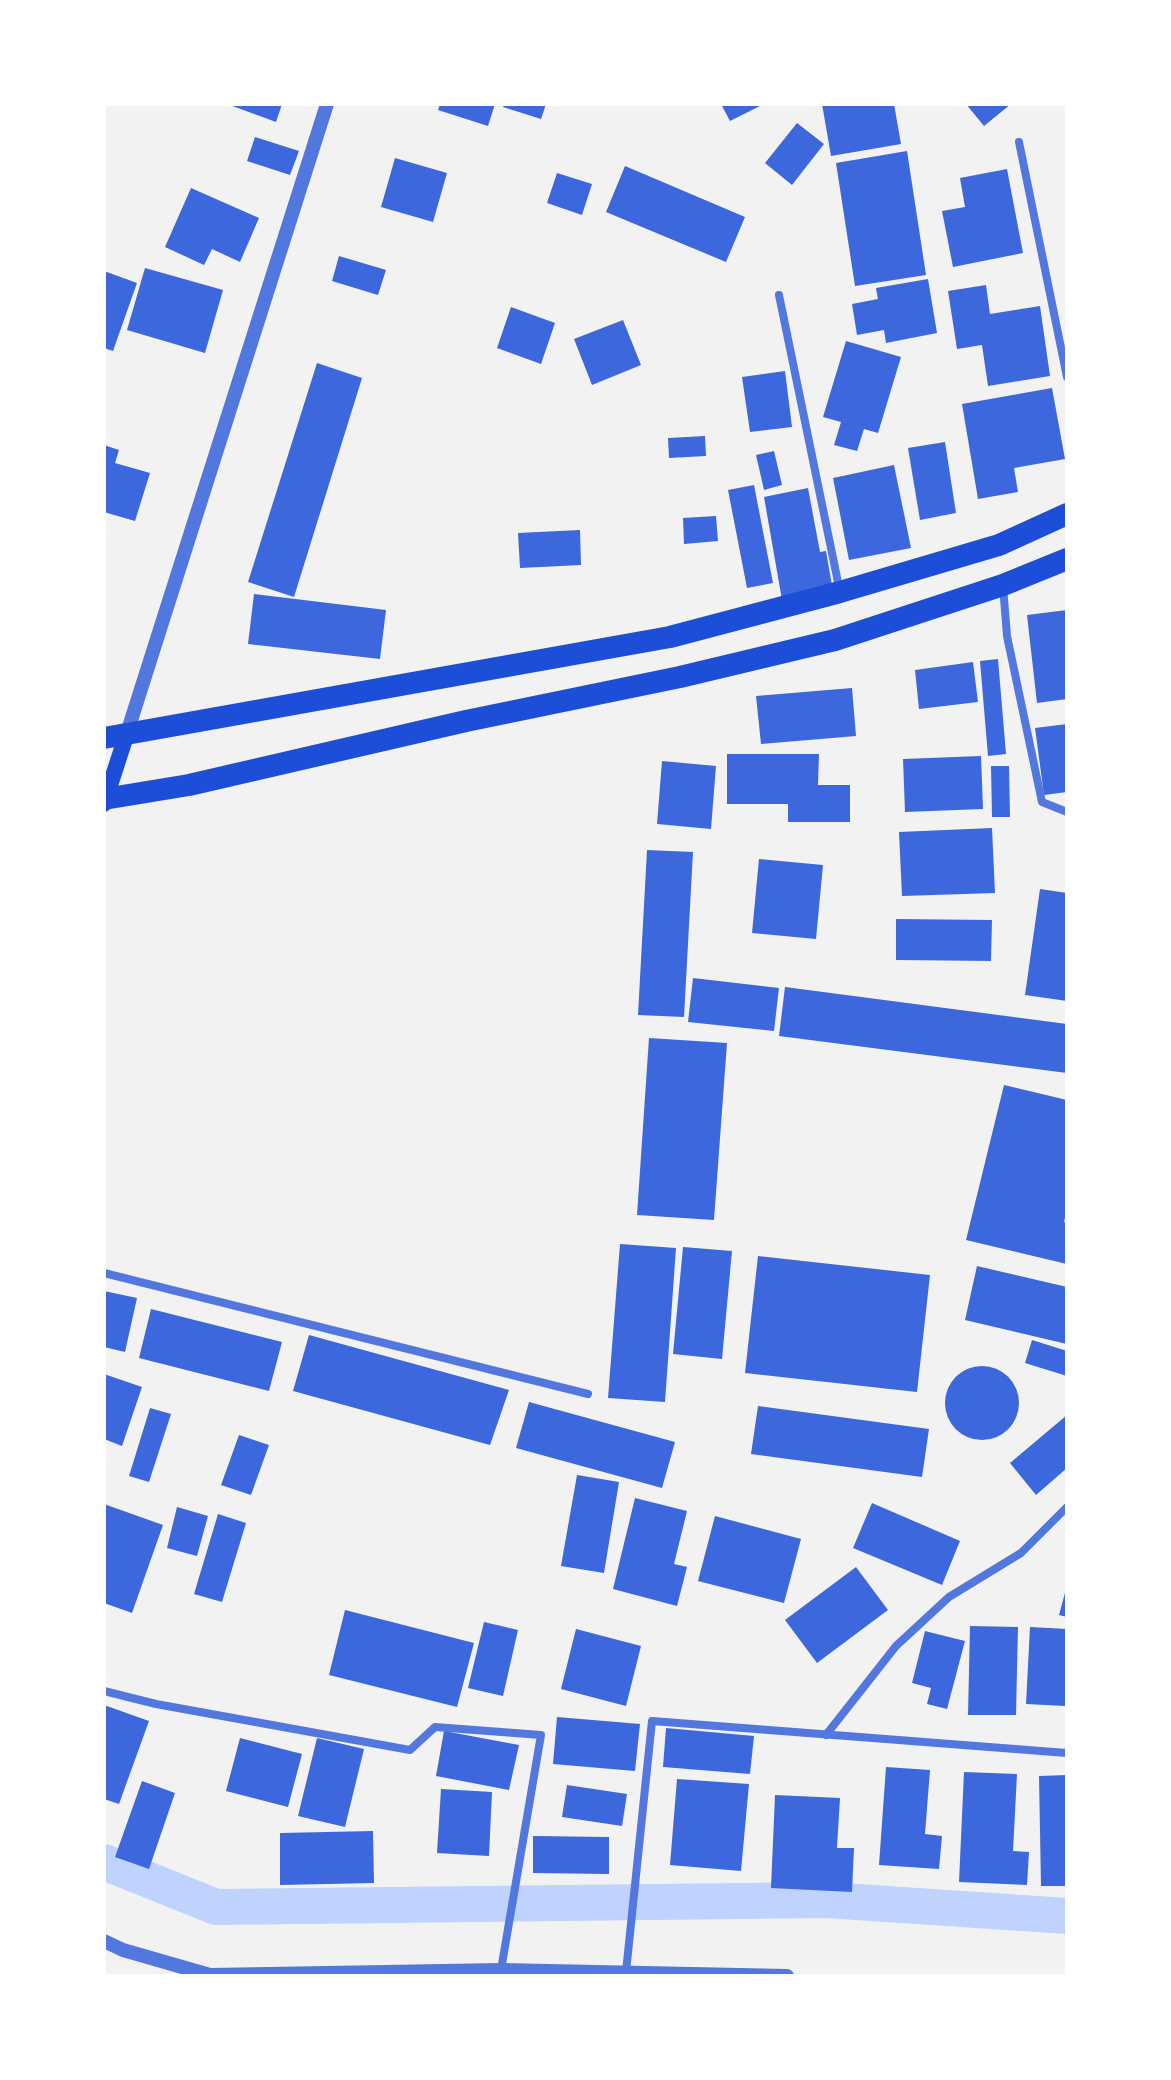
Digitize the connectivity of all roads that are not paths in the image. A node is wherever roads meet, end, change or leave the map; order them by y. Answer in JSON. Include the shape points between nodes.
{"nodes":[{"id":1,"x":327,"y":104,"type":"edge"},
{"id":2,"x":1019,"y":142,"type":"dead end"},
{"id":3,"x":779,"y":295,"type":"dead end"},
{"id":4,"x":1067,"y":377,"type":"edge"},
{"id":5,"x":1067,"y":514,"type":"edge"},
{"id":6,"x":1067,"y":559,"type":"edge"},
{"id":7,"x":1003,"y":585,"type":"junction"},
{"id":8,"x":840,"y":592,"type":"junction"},
{"id":9,"x":127,"y":733,"type":"junction"},
{"id":10,"x":104,"y":738,"type":"edge"},
{"id":11,"x":105,"y":801,"type":"edge"},
{"id":12,"x":1067,"y":812,"type":"edge"},
{"id":13,"x":104,"y":1273,"type":"edge"},
{"id":14,"x":588,"y":1394,"type":"dead end"},
{"id":15,"x":1067,"y":1507,"type":"edge"},
{"id":16,"x":104,"y":1691,"type":"edge"},
{"id":17,"x":826,"y":1735,"type":"junction"},
{"id":18,"x":1067,"y":1753,"type":"edge"},
{"id":19,"x":104,"y":1941,"type":"edge"},
{"id":20,"x":501,"y":1970,"type":"junction"},
{"id":21,"x":626,"y":1972,"type":"junction"},
{"id":22,"x":787,"y":1976,"type":"edge"}],
"edges":[{"from":1,"to":9,"type":"street"},
{"from":2,"to":4,"type":"street"},
{"from":3,"to":8,"type":"street"},
{"from":5,"to":8,"type":"highway","via":[[999,545]]},
{"from":6,"to":7,"type":"highway"},
{"from":7,"to":11,"type":"highway","via":[[835,640]]},
{"from":7,"to":12,"type":"street","via":[[1007,636],[1042,802]]},
{"from":8,"to":9,"type":"highway","via":[[670,637]]},
{"from":9,"to":10,"type":"highway"},
{"from":9,"to":11,"type":"main road"},
{"from":13,"to":14,"type":"street"},
{"from":15,"to":17,"type":"street","via":[[1021,1553],[949,1597],[896,1646]]},
{"from":16,"to":20,"type":"street","via":[[410,1750],[435,1727],[541,1735]]},
{"from":17,"to":18,"type":"street"},
{"from":17,"to":21,"type":"street","via":[[652,1721]]},
{"from":19,"to":20,"type":"street","via":[[210,1975]]},
{"from":20,"to":21,"type":"street"},
{"from":21,"to":22,"type":"street"}]}
